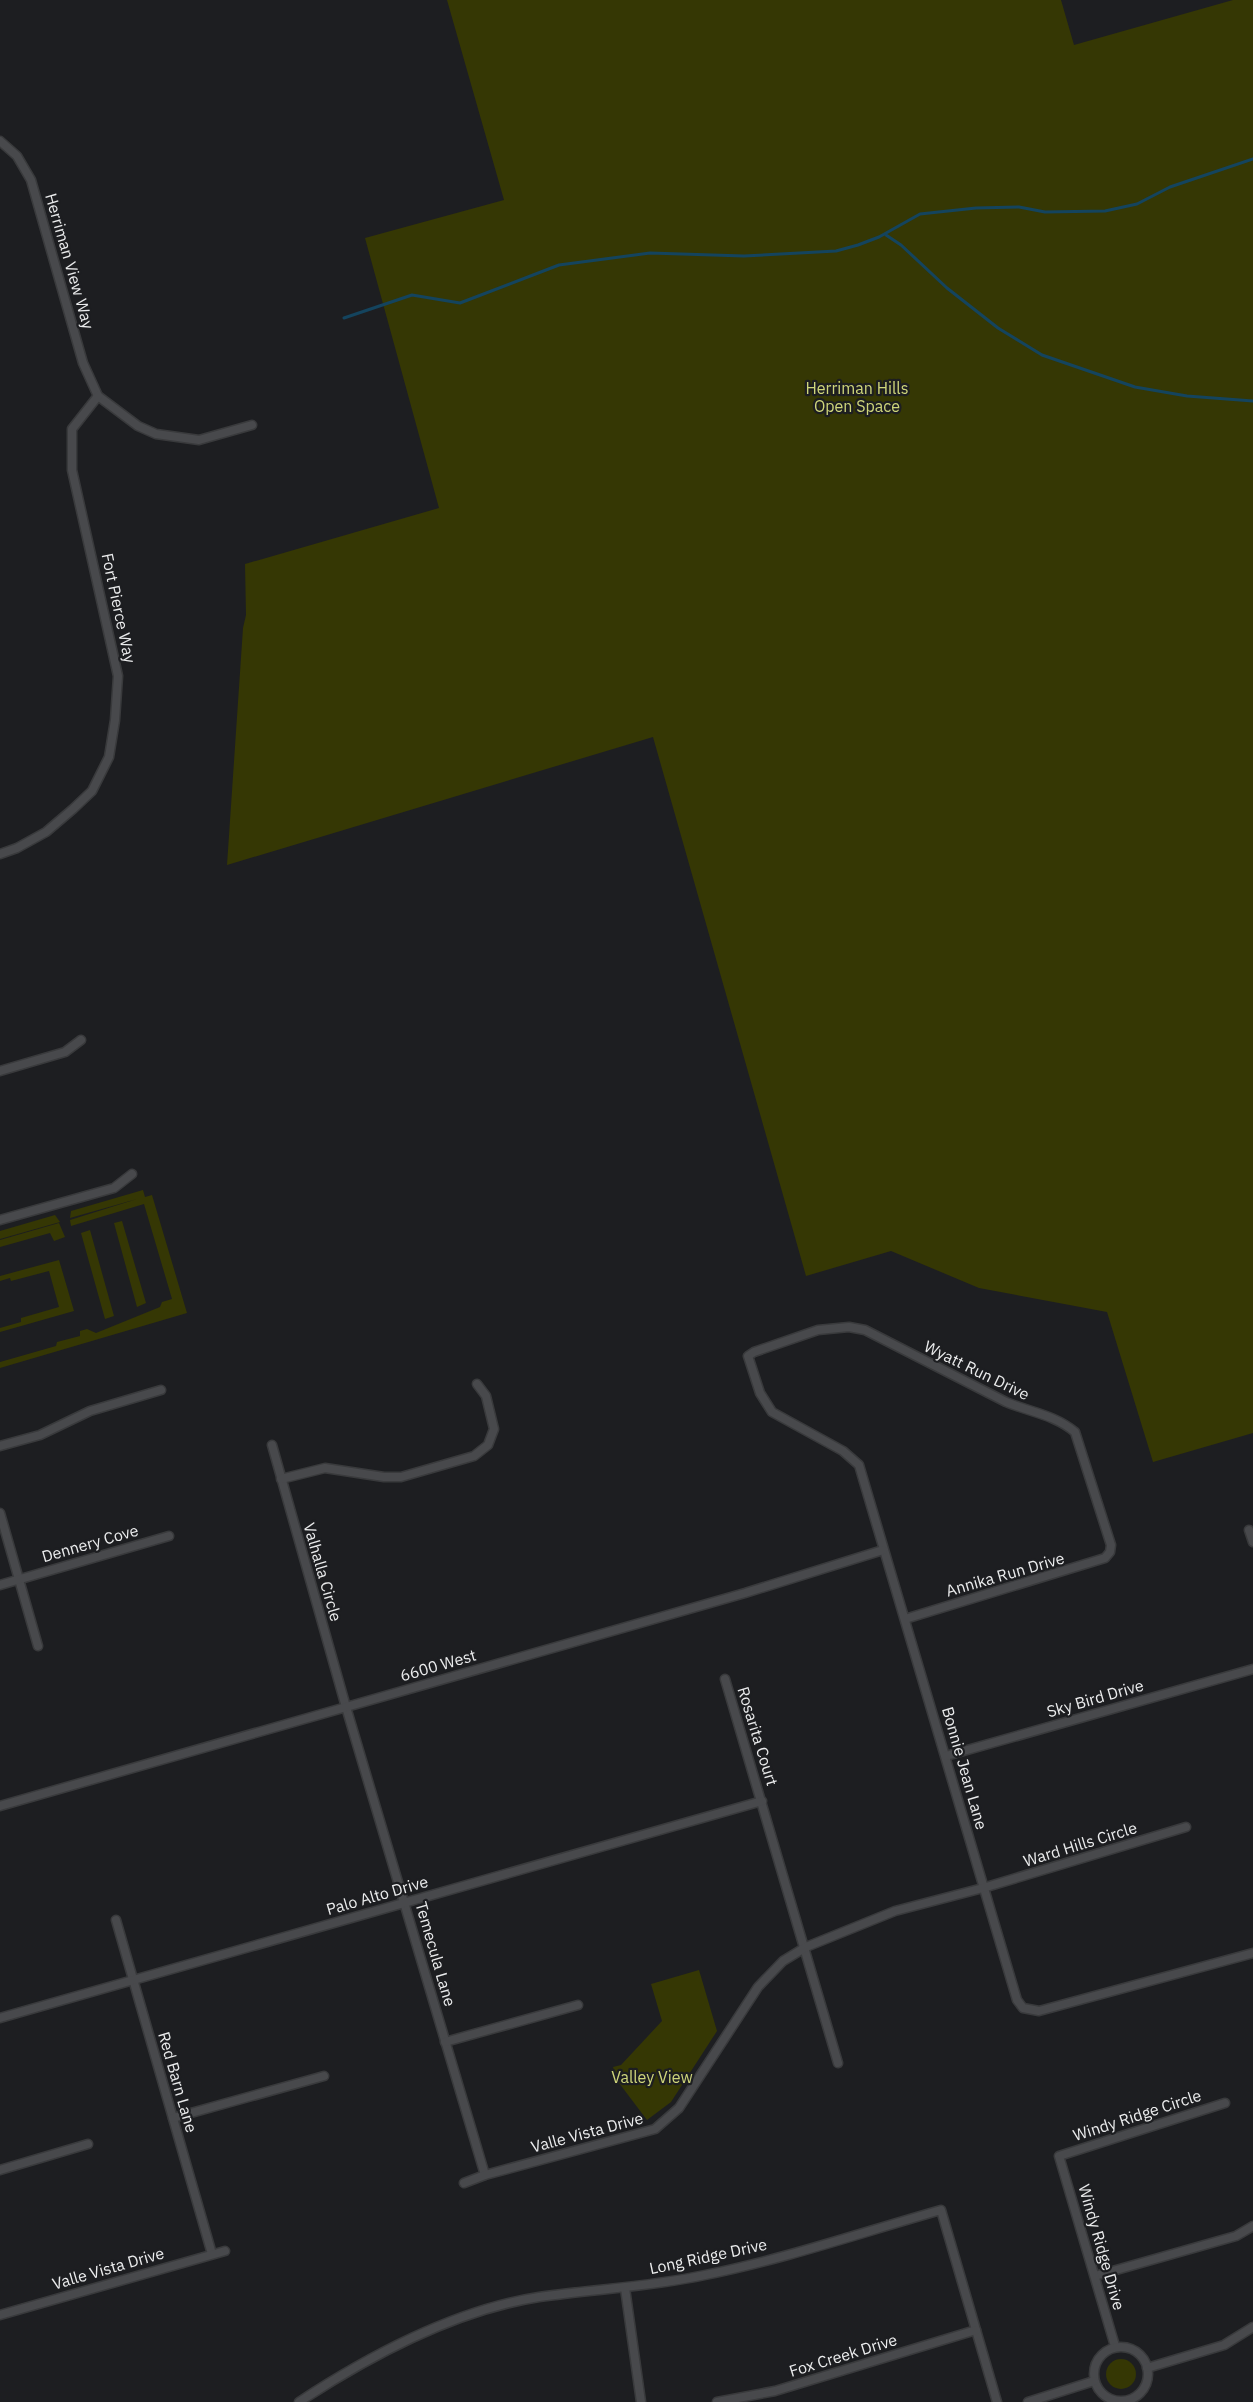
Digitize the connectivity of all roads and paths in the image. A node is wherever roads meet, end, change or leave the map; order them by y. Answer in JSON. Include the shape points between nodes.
{"nodes":[{"id":1,"x":0,"y":141,"type":"edge"},
{"id":2,"x":98,"y":396,"type":"junction"},
{"id":3,"x":252,"y":424,"type":"dead end"},
{"id":4,"x":0,"y":854,"type":"edge"},
{"id":5,"x":81,"y":1040,"type":"dead end"},
{"id":6,"x":0,"y":1071,"type":"edge"},
{"id":7,"x":132,"y":1174,"type":"dead end"},
{"id":8,"x":0,"y":1220,"type":"edge"},
{"id":9,"x":748,"y":1356,"type":"joint"},
{"id":10,"x":477,"y":1384,"type":"dead end"},
{"id":11,"x":161,"y":1390,"type":"dead end"},
{"id":12,"x":272,"y":1445,"type":"dead end"},
{"id":13,"x":0,"y":1446,"type":"edge"},
{"id":14,"x":281,"y":1479,"type":"junction"},
{"id":15,"x":0,"y":1514,"type":"edge"},
{"id":16,"x":1249,"y":1530,"type":"dead end"},
{"id":17,"x":169,"y":1536,"type":"dead end"},
{"id":18,"x":1253,"y":1542,"type":"edge"},
{"id":19,"x":883,"y":1550,"type":"junction"},
{"id":20,"x":1110,"y":1552,"type":"joint"},
{"id":21,"x":19,"y":1579,"type":"junction"},
{"id":22,"x":0,"y":1585,"type":"edge"},
{"id":23,"x":905,"y":1618,"type":"junction"},
{"id":24,"x":38,"y":1646,"type":"dead end"},
{"id":25,"x":1253,"y":1668,"type":"edge"},
{"id":26,"x":725,"y":1679,"type":"dead end"},
{"id":27,"x":346,"y":1707,"type":"junction"},
{"id":28,"x":946,"y":1756,"type":"junction"},
{"id":29,"x":762,"y":1801,"type":"junction"},
{"id":30,"x":0,"y":1806,"type":"edge"},
{"id":31,"x":1186,"y":1827,"type":"dead end"},
{"id":32,"x":983,"y":1888,"type":"junction"},
{"id":33,"x":405,"y":1902,"type":"junction"},
{"id":34,"x":116,"y":1920,"type":"dead end"},
{"id":35,"x":806,"y":1947,"type":"junction"},
{"id":36,"x":1253,"y":1953,"type":"edge"},
{"id":37,"x":133,"y":1980,"type":"junction"},
{"id":38,"x":578,"y":2005,"type":"dead end"},
{"id":39,"x":0,"y":2018,"type":"edge"},
{"id":40,"x":445,"y":2042,"type":"junction"},
{"id":41,"x":838,"y":2063,"type":"dead end"},
{"id":42,"x":324,"y":2076,"type":"dead end"},
{"id":43,"x":1225,"y":2103,"type":"dead end"},
{"id":44,"x":172,"y":2118,"type":"junction"},
{"id":45,"x":88,"y":2144,"type":"dead end"},
{"id":46,"x":1059,"y":2156,"type":"joint"},
{"id":47,"x":0,"y":2170,"type":"edge"},
{"id":48,"x":485,"y":2175,"type":"junction"},
{"id":49,"x":464,"y":2183,"type":"dead end"},
{"id":50,"x":1253,"y":2226,"type":"edge"},
{"id":51,"x":225,"y":2251,"type":"dead end"},
{"id":52,"x":212,"y":2254,"type":"junction"},
{"id":53,"x":1095,"y":2276,"type":"junction"},
{"id":54,"x":625,"y":2288,"type":"junction"},
{"id":55,"x":0,"y":2315,"type":"edge"},
{"id":56,"x":1253,"y":2327,"type":"edge"},
{"id":57,"x":976,"y":2330,"type":"junction"},
{"id":58,"x":1115,"y":2346,"type":"junction"},
{"id":59,"x":1148,"y":2368,"type":"junction"},
{"id":60,"x":1094,"y":2381,"type":"junction"},
{"id":61,"x":1130,"y":2401,"type":"edge"},
{"id":62,"x":299,"y":2402,"type":"edge"},
{"id":63,"x":642,"y":2402,"type":"edge"},
{"id":64,"x":717,"y":2402,"type":"edge"},
{"id":65,"x":997,"y":2402,"type":"edge"},
{"id":66,"x":1028,"y":2402,"type":"edge"}],
"edges":[{"from":1,"to":2,"type":"street","name":"Herriman View Way","via":[[17,156],[32,180],[83,363]]},
{"from":2,"to":3,"type":"street","via":[[138,426],[156,434],[199,440]]},
{"from":2,"to":4,"type":"street","name":"Fort Pierce Way","via":[[72,429],[72,470],[118,676],[109,757],[92,791],[73,809],[46,832]]},
{"from":5,"to":6,"type":"street","via":[[64,1052]]},
{"from":7,"to":8,"type":"street","via":[[114,1188]]},
{"from":9,"to":19,"type":"street","name":"Bonnie Jean Lane","via":[[760,1393],[772,1412],[843,1451],[859,1465]]},
{"from":9,"to":20,"type":"street","name":"Wyatt Run Drive","via":[[818,1329],[836,1326],[865,1330],[1006,1402],[1048,1415],[1075,1432]]},
{"from":10,"to":14,"type":"street","via":[[486,1396],[494,1429],[488,1445],[474,1456],[401,1477],[325,1468]]},
{"from":11,"to":13,"type":"street","via":[[90,1411],[40,1435]]},
{"from":12,"to":14,"type":"street","name":"Valhalla Circle"},
{"from":14,"to":27,"type":"street","name":"Valhalla Circle"},
{"from":15,"to":21,"type":"street"},
{"from":16,"to":18,"type":"street"},
{"from":17,"to":21,"type":"street","name":"Dennery Cove"},
{"from":19,"to":23,"type":"street","name":"Bonnie Jean Lane"},
{"from":19,"to":27,"type":"street","name":"6600 West"},
{"from":20,"to":23,"type":"street","name":"Annika Run Drive","via":[[1098,1562]]},
{"from":21,"to":22,"type":"street","name":"Dennery Cove"},
{"from":21,"to":24,"type":"street"},
{"from":23,"to":28,"type":"street","name":"Bonnie Jean Lane"},
{"from":25,"to":28,"type":"street","name":"Sky Bird Drive"},
{"from":26,"to":29,"type":"street","name":"Rosarita Court"},
{"from":27,"to":30,"type":"street","name":"6600 West"},
{"from":27,"to":33,"type":"street","name":"Temecula Lane"},
{"from":28,"to":32,"type":"street","name":"Bonnie Jean Lane"},
{"from":29,"to":33,"type":"street","name":"Palo Alto Drive"},
{"from":29,"to":35,"type":"street","name":"Rosarita Court"},
{"from":31,"to":32,"type":"street","name":"Ward Hills Circle"},
{"from":32,"to":35,"type":"street","name":"Valle Vista Drive","via":[[895,1911]]},
{"from":32,"to":36,"type":"street","name":"Bonnie Jean Lane","via":[[1017,2001],[1031,2011]]},
{"from":33,"to":37,"type":"street","name":"Palo Alto Drive"},
{"from":33,"to":40,"type":"street","name":"Temecula Lane"},
{"from":34,"to":37,"type":"street","name":"Red Barn Lane"},
{"from":35,"to":41,"type":"street","name":"Rosarita Court"},
{"from":35,"to":48,"type":"street","name":"Valle Vista Drive","via":[[783,1961],[758,1987],[679,2108],[655,2129]]},
{"from":37,"to":39,"type":"street","name":"Palo Alto Drive"},
{"from":37,"to":44,"type":"street","name":"Red Barn Lane"},
{"from":38,"to":40,"type":"street"},
{"from":40,"to":48,"type":"street","name":"Temecula Lane"},
{"from":42,"to":44,"type":"street"},
{"from":43,"to":46,"type":"street","name":"Windy Ridge Circle"},
{"from":44,"to":52,"type":"street","name":"Red Barn Lane"},
{"from":45,"to":47,"type":"street"},
{"from":46,"to":53,"type":"street","name":"Windy Ridge Drive"},
{"from":48,"to":49,"type":"street","name":"Valle Vista Drive"},
{"from":50,"to":53,"type":"street","via":[[1236,2236]]},
{"from":51,"to":52,"type":"street","name":"Valle Vista Drive"},
{"from":52,"to":55,"type":"street","name":"Valle Vista Drive"},
{"from":53,"to":58,"type":"street","name":"Windy Ridge Drive"},
{"from":54,"to":57,"type":"street","name":"Long Ridge Drive","via":[[704,2276],[765,2261],[941,2210]]},
{"from":54,"to":62,"type":"street","name":"Long Ridge Drive","via":[[537,2297],[480,2311],[345,2372]]},
{"from":54,"to":63,"type":"street"},
{"from":56,"to":59,"type":"street","via":[[1224,2345]]},
{"from":57,"to":64,"type":"street","name":"Fox Creek Drive","via":[[775,2391]]},
{"from":57,"to":65,"type":"street","name":"Long Ridge Drive"},
{"from":58,"to":59,"type":"street","via":[[1139,2353]]},
{"from":58,"to":60,"type":"street","via":[[1096,2361]]},
{"from":59,"to":61,"type":"street","via":[[1146,2385]]},
{"from":60,"to":61,"type":"street","via":[[1106,2397]]},
{"from":60,"to":66,"type":"street"}]}
